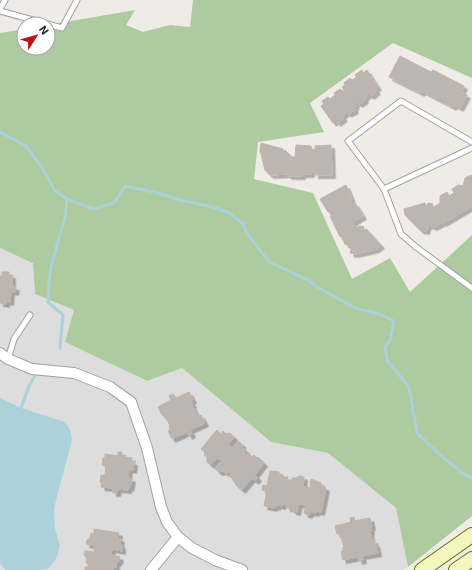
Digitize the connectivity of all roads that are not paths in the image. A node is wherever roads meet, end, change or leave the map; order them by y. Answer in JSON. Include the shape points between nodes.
{"nodes":[{"id":1,"x":5,"y":0,"type":"edge"},
{"id":2,"x":78,"y":0,"type":"edge"},
{"id":3,"x":0,"y":10,"type":"edge"},
{"id":4,"x":472,"y":142,"type":"edge"},
{"id":5,"x":472,"y":148,"type":"edge"},
{"id":6,"x":384,"y":189,"type":"junction"},
{"id":7,"x":472,"y":288,"type":"edge"},
{"id":8,"x":30,"y":315,"type":"dead end"},
{"id":9,"x":4,"y":356,"type":"edge"},
{"id":10,"x":472,"y":535,"type":"edge"},
{"id":11,"x":178,"y":537,"type":"junction"},
{"id":12,"x":472,"y":559,"type":"edge"},
{"id":13,"x":151,"y":570,"type":"edge"},
{"id":14,"x":242,"y":570,"type":"edge"},
{"id":15,"x":422,"y":570,"type":"edge"},
{"id":16,"x":456,"y":570,"type":"edge"}],
"edges":[{"from":1,"to":3,"type":"lane"},
{"from":2,"to":3,"type":"lane","via":[[62,28]]},
{"from":4,"to":6,"type":"lane","via":[[401,101],[348,141]]},
{"from":5,"to":6,"type":"lane"},
{"from":6,"to":7,"type":"lane","via":[[401,234]]},
{"from":8,"to":9,"type":"lane"},
{"from":9,"to":11,"type":"street","via":[[32,369],[74,373],[110,387],[131,402],[161,506],[167,522]]},
{"from":10,"to":15,"type":"main road"},
{"from":11,"to":13,"type":"street"},
{"from":11,"to":14,"type":"street","via":[[215,560]]},
{"from":12,"to":16,"type":"main road"}]}
